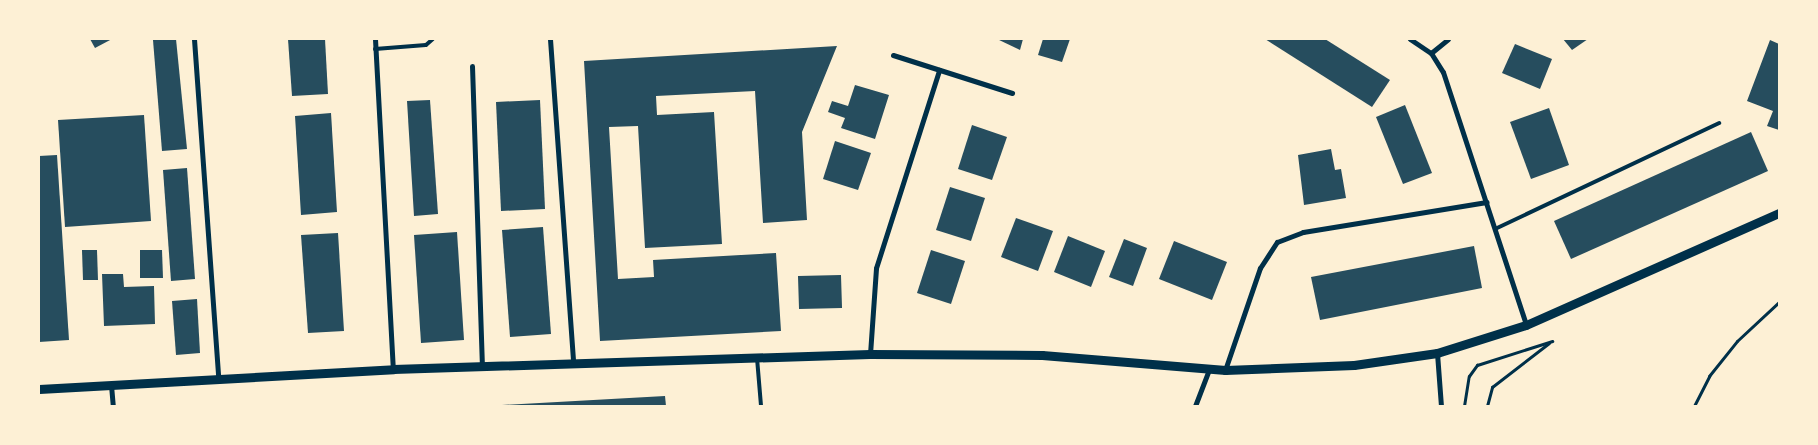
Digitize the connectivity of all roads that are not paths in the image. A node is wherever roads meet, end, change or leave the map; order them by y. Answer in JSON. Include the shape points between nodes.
{"nodes":[{"id":1,"x":194,"y":39,"type":"edge"},
{"id":2,"x":375,"y":39,"type":"edge"},
{"id":3,"x":433,"y":39,"type":"edge"},
{"id":4,"x":550,"y":39,"type":"edge"},
{"id":5,"x":1410,"y":39,"type":"edge"},
{"id":6,"x":1448,"y":39,"type":"edge"},
{"id":7,"x":375,"y":49,"type":"junction"},
{"id":8,"x":1431,"y":53,"type":"junction"},
{"id":9,"x":893,"y":55,"type":"dead end"},
{"id":10,"x":472,"y":66,"type":"dead end"},
{"id":11,"x":940,"y":70,"type":"junction"},
{"id":12,"x":1012,"y":93,"type":"dead end"},
{"id":13,"x":1719,"y":123,"type":"dead end"},
{"id":14,"x":1487,"y":202,"type":"junction"},
{"id":15,"x":1779,"y":213,"type":"edge"},
{"id":16,"x":1495,"y":229,"type":"junction"},
{"id":17,"x":1526,"y":325,"type":"junction"},
{"id":18,"x":1437,"y":353,"type":"junction"},
{"id":19,"x":870,"y":354,"type":"junction"},
{"id":20,"x":757,"y":358,"type":"junction"},
{"id":21,"x":573,"y":363,"type":"junction"},
{"id":22,"x":482,"y":366,"type":"junction"},
{"id":23,"x":393,"y":369,"type":"junction"},
{"id":24,"x":1209,"y":369,"type":"junction"},
{"id":25,"x":1225,"y":370,"type":"junction"},
{"id":26,"x":218,"y":377,"type":"junction"},
{"id":27,"x":112,"y":384,"type":"junction"},
{"id":28,"x":39,"y":389,"type":"edge"},
{"id":29,"x":113,"y":406,"type":"edge"},
{"id":30,"x":760,"y":406,"type":"edge"},
{"id":31,"x":1195,"y":406,"type":"edge"},
{"id":32,"x":1441,"y":406,"type":"edge"}],
"edges":[{"from":1,"to":26,"type":"street"},
{"from":2,"to":7,"type":"street"},
{"from":3,"to":7,"type":"lane","via":[[426,45]]},
{"from":4,"to":21,"type":"street"},
{"from":5,"to":8,"type":"street"},
{"from":6,"to":8,"type":"street"},
{"from":7,"to":23,"type":"street"},
{"from":8,"to":14,"type":"street","via":[[1443,72]]},
{"from":9,"to":11,"type":"street"},
{"from":10,"to":22,"type":"street"},
{"from":11,"to":12,"type":"street"},
{"from":11,"to":19,"type":"street","via":[[876,268]]},
{"from":13,"to":16,"type":"lane"},
{"from":14,"to":16,"type":"street"},
{"from":14,"to":25,"type":"street","via":[[1303,232],[1277,242],[1260,268]]},
{"from":15,"to":17,"type":"street"},
{"from":16,"to":17,"type":"street"},
{"from":17,"to":18,"type":"street"},
{"from":18,"to":25,"type":"street","via":[[1354,365]]},
{"from":18,"to":32,"type":"street"},
{"from":19,"to":20,"type":"street"},
{"from":19,"to":24,"type":"street","via":[[1042,355]]},
{"from":20,"to":21,"type":"street"},
{"from":20,"to":30,"type":"lane"},
{"from":21,"to":22,"type":"street"},
{"from":22,"to":23,"type":"street"},
{"from":23,"to":26,"type":"street"},
{"from":24,"to":25,"type":"street"},
{"from":24,"to":31,"type":"street"},
{"from":26,"to":27,"type":"street"},
{"from":27,"to":28,"type":"street"},
{"from":27,"to":29,"type":"street"}]}
